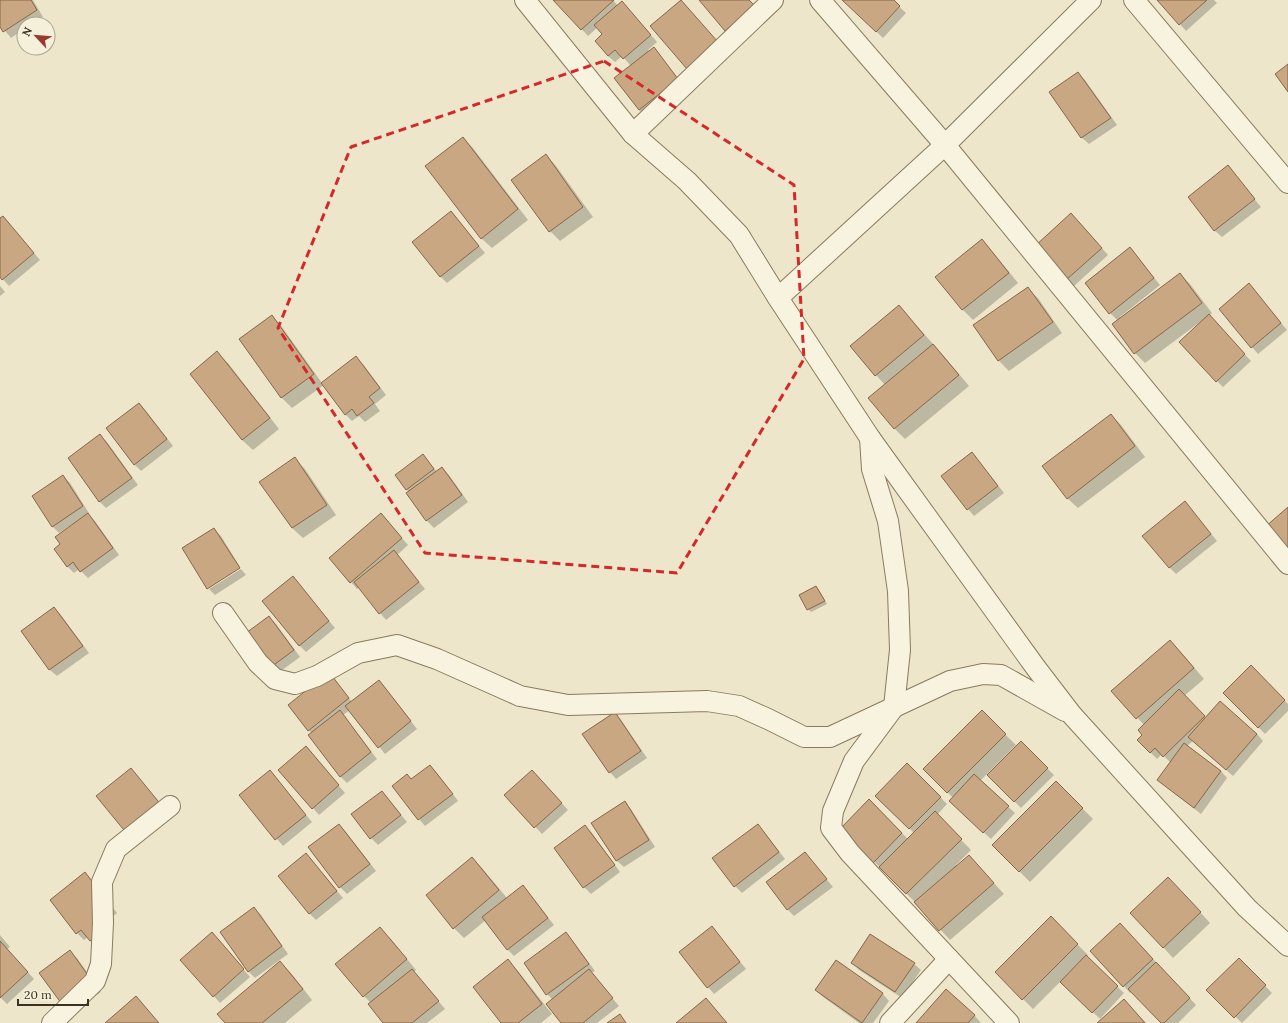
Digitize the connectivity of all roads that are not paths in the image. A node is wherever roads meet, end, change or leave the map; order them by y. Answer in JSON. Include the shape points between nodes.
{"nodes":[{"id":1,"x":525,"y":0,"type":"edge"},
{"id":2,"x":773,"y":0,"type":"edge"},
{"id":3,"x":820,"y":0,"type":"edge"},
{"id":4,"x":1091,"y":0,"type":"edge"},
{"id":5,"x":1134,"y":0,"type":"edge"},
{"id":6,"x":633,"y":134,"type":"junction"},
{"id":7,"x":945,"y":145,"type":"junction"},
{"id":8,"x":1288,"y":183,"type":"edge"},
{"id":9,"x":778,"y":298,"type":"junction"},
{"id":10,"x":870,"y":438,"type":"junction"},
{"id":11,"x":1288,"y":564,"type":"edge"},
{"id":12,"x":223,"y":612,"type":"dead end"},
{"id":13,"x":894,"y":707,"type":"junction"},
{"id":14,"x":1072,"y":715,"type":"junction"},
{"id":15,"x":170,"y":806,"type":"dead end"},
{"id":16,"x":1288,"y":946,"type":"edge"},
{"id":17,"x":949,"y":959,"type":"junction"},
{"id":18,"x":52,"y":1023,"type":"edge"},
{"id":19,"x":890,"y":1023,"type":"edge"},
{"id":20,"x":1009,"y":1023,"type":"edge"}],
"edges":[{"from":1,"to":6,"type":"street"},
{"from":2,"to":6,"type":"street"},
{"from":3,"to":7,"type":"street"},
{"from":4,"to":7,"type":"street"},
{"from":5,"to":8,"type":"street"},
{"from":6,"to":9,"type":"street","via":[[688,181],[739,235]]},
{"from":7,"to":9,"type":"street"},
{"from":7,"to":11,"type":"street"},
{"from":9,"to":10,"type":"street"},
{"from":10,"to":13,"type":"street","via":[[872,469],[888,521],[898,591],[900,650]]},
{"from":10,"to":14,"type":"street"},
{"from":12,"to":13,"type":"street","via":[[258,663],[275,679],[295,684],[317,676],[358,653],[397,645],[438,659],[520,696],[568,705],[707,701],[739,706],[804,737],[830,737]]},
{"from":13,"to":14,"type":"street","via":[[950,681],[983,674],[1001,675]]},
{"from":13,"to":17,"type":"street","via":[[854,761],[833,811],[831,828],[850,853]]},
{"from":14,"to":16,"type":"street","via":[[1247,908]]},
{"from":15,"to":18,"type":"street","via":[[116,849],[102,882],[101,964],[95,981]]},
{"from":17,"to":19,"type":"street"},
{"from":17,"to":20,"type":"street"}]}
